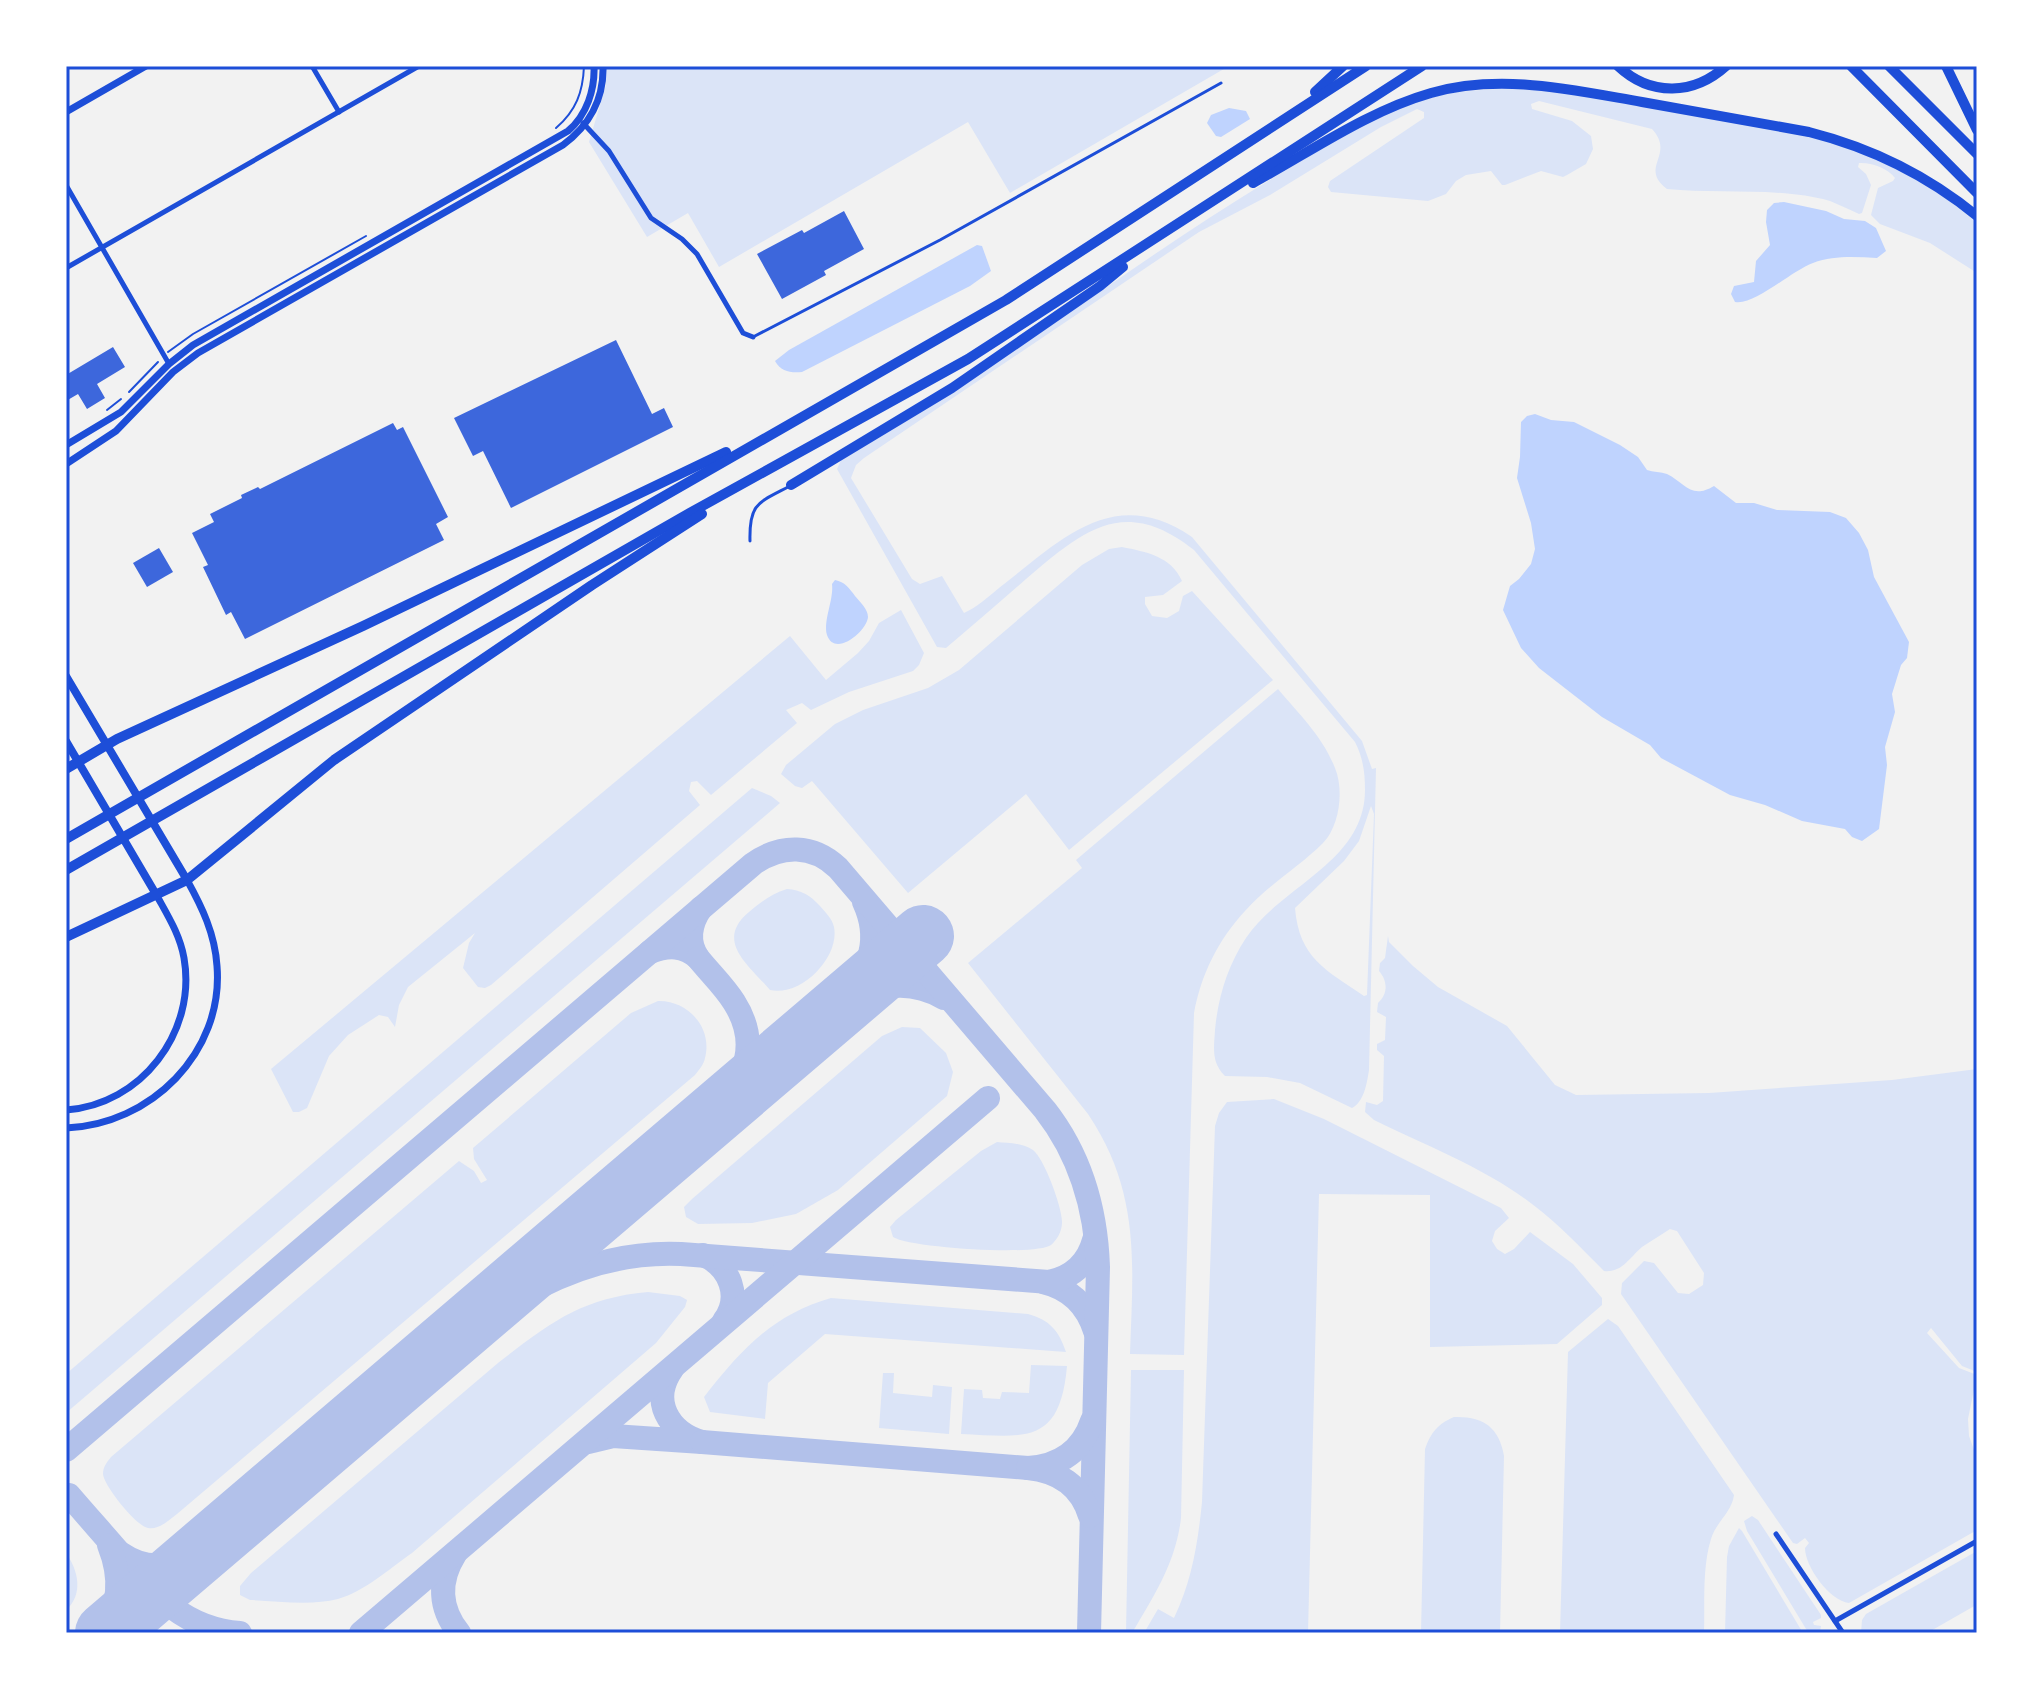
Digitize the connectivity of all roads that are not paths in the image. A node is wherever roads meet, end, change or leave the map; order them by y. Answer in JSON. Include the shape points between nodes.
{"nodes":[{"id":1,"x":146,"y":66,"type":"edge"},
{"id":2,"x":312,"y":66,"type":"edge"},
{"id":3,"x":419,"y":66,"type":"edge"},
{"id":4,"x":594,"y":66,"type":"edge"},
{"id":5,"x":603,"y":66,"type":"edge"},
{"id":6,"x":1343,"y":66,"type":"edge"},
{"id":7,"x":1366,"y":66,"type":"edge"},
{"id":8,"x":1422,"y":66,"type":"edge"},
{"id":9,"x":1618,"y":66,"type":"edge"},
{"id":10,"x":1726,"y":66,"type":"edge"},
{"id":11,"x":1851,"y":66,"type":"edge"},
{"id":12,"x":1889,"y":66,"type":"edge"},
{"id":13,"x":1946,"y":66,"type":"edge"},
{"id":14,"x":1221,"y":83,"type":"dead end"},
{"id":15,"x":66,"y":112,"type":"edge"},
{"id":16,"x":339,"y":112,"type":"junction"},
{"id":17,"x":1285,"y":117,"type":"junction"},
{"id":18,"x":582,"y":122,"type":"junction"},
{"id":19,"x":1977,"y":130,"type":"edge"},
{"id":20,"x":1977,"y":154,"type":"edge"},
{"id":21,"x":66,"y":185,"type":"edge"},
{"id":22,"x":1977,"y":193,"type":"edge"},
{"id":23,"x":1205,"y":208,"type":"junction"},
{"id":24,"x":1977,"y":216,"type":"edge"},
{"id":25,"x":1150,"y":244,"type":"junction"},
{"id":26,"x":102,"y":247,"type":"junction"},
{"id":27,"x":66,"y":268,"type":"edge"},
{"id":28,"x":753,"y":337,"type":"joint"},
{"id":29,"x":169,"y":364,"type":"junction"},
{"id":30,"x":796,"y":419,"type":"junction"},
{"id":31,"x":66,"y":445,"type":"edge"},
{"id":32,"x":811,"y":447,"type":"junction"},
{"id":33,"x":66,"y":464,"type":"edge"},
{"id":34,"x":791,"y":485,"type":"joint"},
{"id":35,"x":750,"y":541,"type":"dead end"},
{"id":36,"x":66,"y":676,"type":"edge"},
{"id":37,"x":66,"y":741,"type":"edge"},
{"id":38,"x":107,"y":745,"type":"junction"},
{"id":39,"x":78,"y":761,"type":"junction"},
{"id":40,"x":66,"y":769,"type":"edge"},
{"id":41,"x":66,"y":839,"type":"edge"},
{"id":42,"x":66,"y":870,"type":"edge"},
{"id":43,"x":187,"y":880,"type":"junction"},
{"id":44,"x":157,"y":896,"type":"junction"},
{"id":45,"x":66,"y":937,"type":"edge"},
{"id":46,"x":66,"y":1110,"type":"edge"},
{"id":47,"x":66,"y":1128,"type":"edge"},
{"id":48,"x":1776,"y":1534,"type":"dead end"},
{"id":49,"x":1977,"y":1541,"type":"edge"},
{"id":50,"x":1835,"y":1621,"type":"junction"},
{"id":51,"x":1843,"y":1633,"type":"edge"}],
"edges":[{"from":1,"to":15,"type":"street"},
{"from":2,"to":16,"type":"street"},
{"from":3,"to":16,"type":"street"},
{"from":4,"to":18,"type":"street"},
{"from":5,"to":18,"type":"street","via":[[599,97]]},
{"from":6,"to":17,"type":"highway"},
{"from":7,"to":17,"type":"highway"},
{"from":8,"to":23,"type":"highway"},
{"from":9,"to":10,"type":"highway","via":[[1653,87],[1678,90],[1704,82]]},
{"from":11,"to":22,"type":"highway"},
{"from":12,"to":20,"type":"highway"},
{"from":13,"to":19,"type":"highway"},
{"from":14,"to":28,"type":"lane"},
{"from":16,"to":26,"type":"street"},
{"from":17,"to":30,"type":"highway","via":[[1006,300]]},
{"from":18,"to":28,"type":"street","via":[[609,151],[651,218],[697,254],[743,333]]},
{"from":18,"to":29,"type":"street","via":[[193,345]]},
{"from":18,"to":33,"type":"street","via":[[563,145],[190,358],[116,431]]},
{"from":21,"to":26,"type":"street"},
{"from":23,"to":24,"type":"highway","via":[[1414,99],[1468,85],[1509,83],[1838,139],[1911,170]]},
{"from":23,"to":25,"type":"highway"},
{"from":25,"to":32,"type":"highway","via":[[968,359]]},
{"from":25,"to":34,"type":"highway","via":[[1100,286],[952,388]]},
{"from":26,"to":27,"type":"street"},
{"from":26,"to":29,"type":"street"},
{"from":29,"to":31,"type":"street","via":[[121,412]]},
{"from":30,"to":38,"type":"highway"},
{"from":30,"to":41,"type":"highway"},
{"from":32,"to":42,"type":"highway"},
{"from":32,"to":43,"type":"highway","via":[[604,577],[334,760]]},
{"from":34,"to":35,"type":"lane","via":[[757,505],[750,517]]},
{"from":36,"to":38,"type":"main road"},
{"from":37,"to":39,"type":"main road"},
{"from":38,"to":39,"type":"highway"},
{"from":38,"to":43,"type":"main road"},
{"from":39,"to":40,"type":"highway"},
{"from":39,"to":44,"type":"main road"},
{"from":43,"to":44,"type":"highway"},
{"from":43,"to":47,"type":"street","via":[[210,930],[217,969],[215,1005],[203,1038],[182,1073],[152,1100],[101,1123]]},
{"from":44,"to":45,"type":"highway"},
{"from":44,"to":46,"type":"street","via":[[184,958],[179,1024],[161,1056],[129,1089],[97,1104]]},
{"from":48,"to":50,"type":"street"},
{"from":49,"to":50,"type":"street"},
{"from":50,"to":51,"type":"street"}]}
